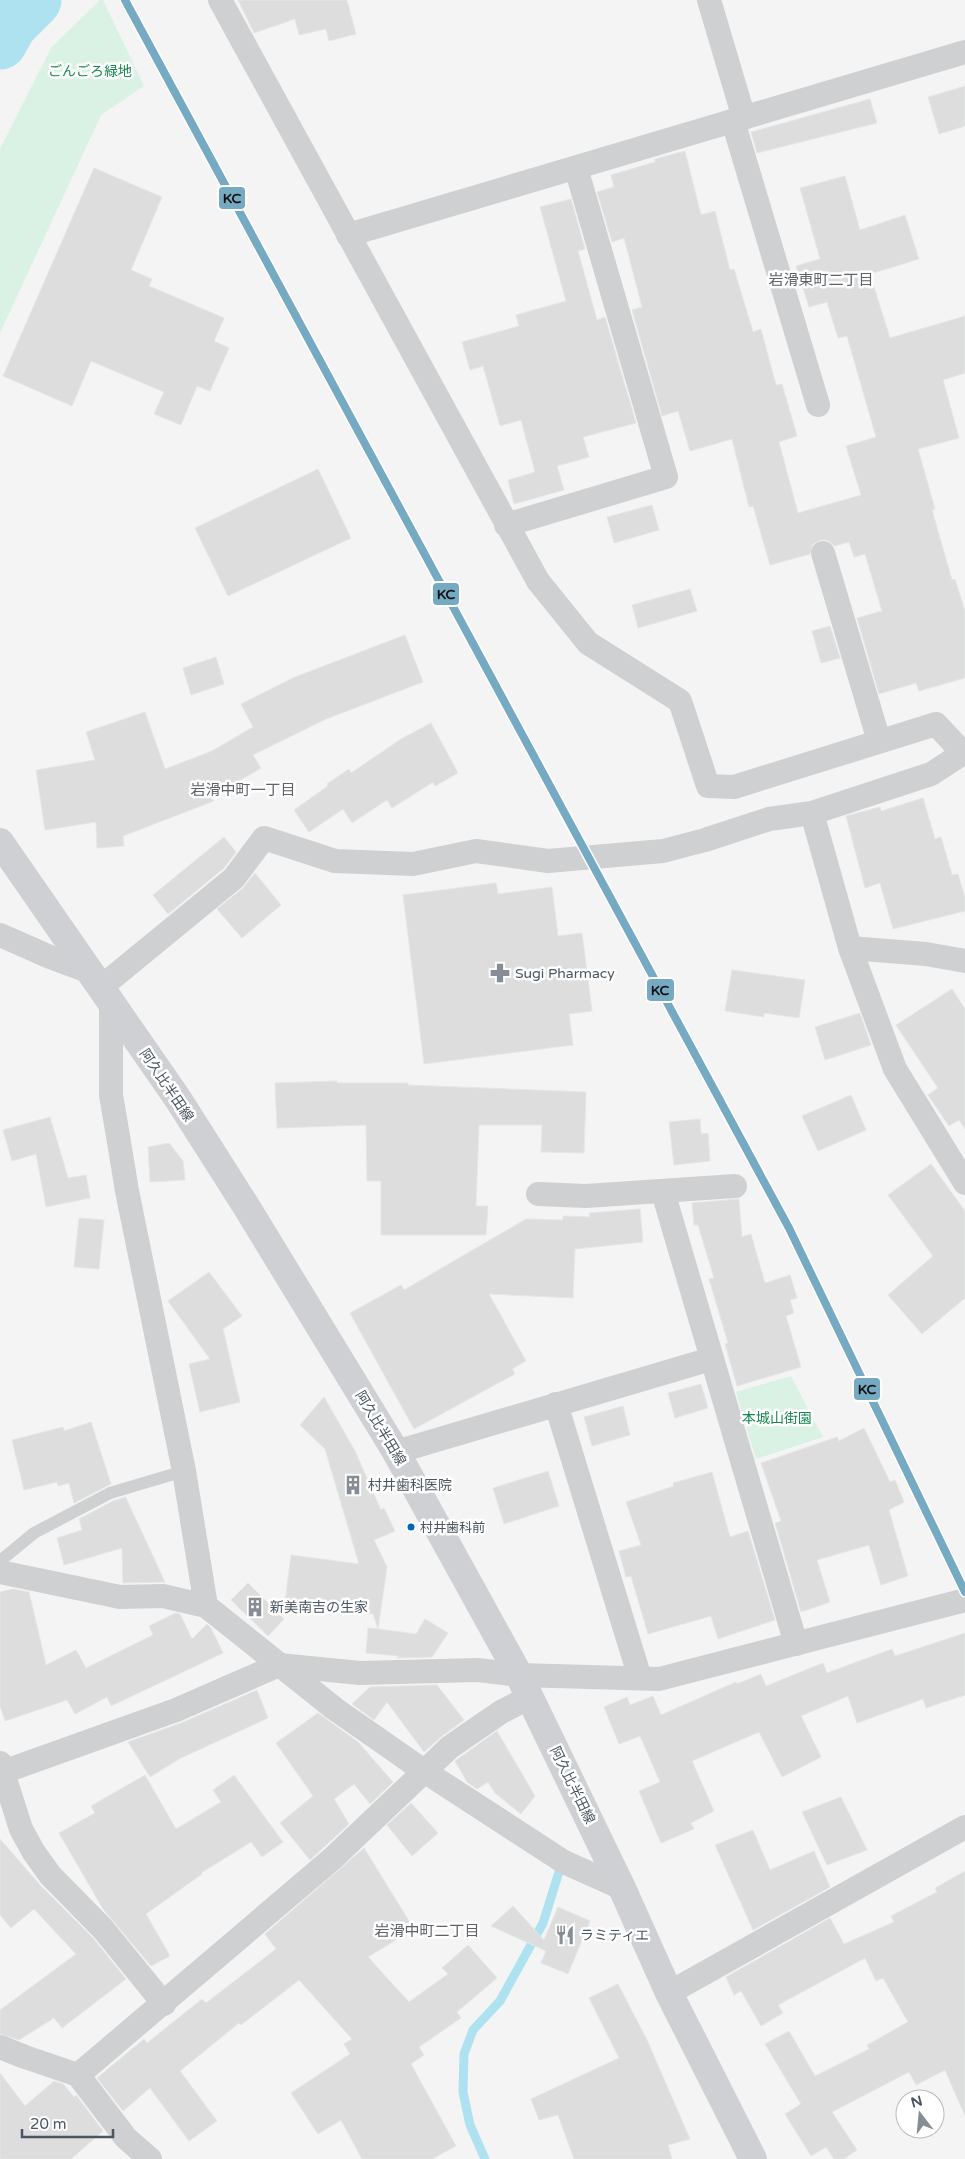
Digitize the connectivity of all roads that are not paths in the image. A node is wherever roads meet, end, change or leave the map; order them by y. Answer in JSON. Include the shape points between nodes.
{"nodes":[{"id":1,"x":220,"y":0,"type":"edge"},
{"id":2,"x":709,"y":0,"type":"edge"},
{"id":3,"x":965,"y":52,"type":"edge"},
{"id":4,"x":739,"y":119,"type":"junction"},
{"id":5,"x":576,"y":168,"type":"junction"},
{"id":6,"x":348,"y":235,"type":"junction"},
{"id":7,"x":818,"y":405,"type":"dead end"},
{"id":8,"x":506,"y":525,"type":"junction"},
{"id":9,"x":823,"y":553,"type":"dead end"},
{"id":10,"x":879,"y":741,"type":"junction"},
{"id":11,"x":964,"y":752,"type":"edge"},
{"id":12,"x":812,"y":813,"type":"junction"},
{"id":13,"x":0,"y":842,"type":"edge"},
{"id":14,"x":0,"y":935,"type":"edge"},
{"id":15,"x":850,"y":948,"type":"junction"},
{"id":16,"x":965,"y":961,"type":"edge"},
{"id":17,"x":100,"y":987,"type":"junction"},
{"id":18,"x":965,"y":1183,"type":"edge"},
{"id":19,"x":735,"y":1186,"type":"dead end"},
{"id":20,"x":663,"y":1192,"type":"junction"},
{"id":21,"x":538,"y":1194,"type":"dead end"},
{"id":22,"x":711,"y":1360,"type":"junction"},
{"id":23,"x":556,"y":1404,"type":"junction"},
{"id":24,"x":396,"y":1452,"type":"junction"},
{"id":25,"x":184,"y":1471,"type":"junction"},
{"id":26,"x":0,"y":1561,"type":"edge"},
{"id":27,"x":0,"y":1572,"type":"edge"},
{"id":28,"x":965,"y":1600,"type":"edge"},
{"id":29,"x":206,"y":1606,"type":"junction"},
{"id":30,"x":796,"y":1644,"type":"junction"},
{"id":31,"x":279,"y":1664,"type":"junction"},
{"id":32,"x":640,"y":1678,"type":"junction"},
{"id":33,"x":524,"y":1686,"type":"junction"},
{"id":34,"x":2,"y":1768,"type":"edge"},
{"id":35,"x":424,"y":1771,"type":"junction"},
{"id":36,"x":965,"y":1827,"type":"edge"},
{"id":37,"x":622,"y":1888,"type":"junction"},
{"id":38,"x":670,"y":1993,"type":"junction"},
{"id":39,"x":164,"y":2004,"type":"junction"},
{"id":40,"x":0,"y":2047,"type":"edge"},
{"id":41,"x":78,"y":2075,"type":"junction"},
{"id":42,"x":150,"y":2159,"type":"edge"},
{"id":43,"x":753,"y":2159,"type":"edge"}],
"edges":[{"from":1,"to":6,"type":"street"},
{"from":2,"to":4,"type":"street"},
{"from":3,"to":4,"type":"street"},
{"from":4,"to":5,"type":"street"},
{"from":4,"to":7,"type":"street"},
{"from":5,"to":6,"type":"street"},
{"from":5,"to":8,"type":"street","via":[[666,477]]},
{"from":6,"to":8,"type":"street"},
{"from":8,"to":10,"type":"street","via":[[538,581],[588,643],[680,701],[708,786],[734,787]]},
{"from":9,"to":10,"type":"street"},
{"from":10,"to":11,"type":"street","via":[[936,724]]},
{"from":11,"to":12,"type":"street","via":[[931,774]]},
{"from":12,"to":15,"type":"street"},
{"from":12,"to":17,"type":"street","via":[[769,818],[663,851],[548,861],[476,851],[413,864],[335,861],[264,838],[234,878]]},
{"from":13,"to":17,"type":"main road","name":"阿久比半田線"},
{"from":14,"to":17,"type":"street","via":[[50,957]]},
{"from":15,"to":16,"type":"street","via":[[926,954]]},
{"from":15,"to":18,"type":"street","via":[[895,1069]]},
{"from":17,"to":24,"type":"main road","name":"阿久比半田線","via":[[178,1099]]},
{"from":17,"to":25,"type":"street","via":[[127,1191]]},
{"from":19,"to":20,"type":"street"},
{"from":20,"to":21,"type":"street","via":[[586,1196]]},
{"from":20,"to":22,"type":"street"},
{"from":22,"to":23,"type":"street"},
{"from":22,"to":30,"type":"street"},
{"from":23,"to":24,"type":"street"},
{"from":23,"to":32,"type":"street"},
{"from":24,"to":33,"type":"main road","name":"阿久比半田線"},
{"from":25,"to":26,"type":"lane","via":[[110,1494],[34,1532]]},
{"from":25,"to":29,"type":"street"},
{"from":27,"to":29,"type":"street","via":[[120,1597],[163,1596]]},
{"from":28,"to":30,"type":"street"},
{"from":29,"to":31,"type":"street"},
{"from":30,"to":32,"type":"street","via":[[658,1679]]},
{"from":31,"to":33,"type":"street","via":[[360,1673],[478,1670]]},
{"from":31,"to":34,"type":"street","via":[[176,1710]]},
{"from":31,"to":35,"type":"street","via":[[335,1709]]},
{"from":32,"to":33,"type":"street"},
{"from":33,"to":35,"type":"street","via":[[501,1712],[450,1747]]},
{"from":33,"to":37,"type":"main road","name":"阿久比半田線"},
{"from":34,"to":39,"type":"street","via":[[21,1829],[33,1851],[50,1875],[103,1929]]},
{"from":35,"to":37,"type":"street","via":[[564,1862]]},
{"from":35,"to":39,"type":"street","via":[[332,1859]]},
{"from":36,"to":38,"type":"street"},
{"from":37,"to":38,"type":"main road","name":"阿久比半田線"},
{"from":38,"to":43,"type":"main road","name":"阿久比半田線"},
{"from":39,"to":41,"type":"street"},
{"from":40,"to":41,"type":"street"},
{"from":41,"to":42,"type":"street","via":[[126,2138]]}]}
